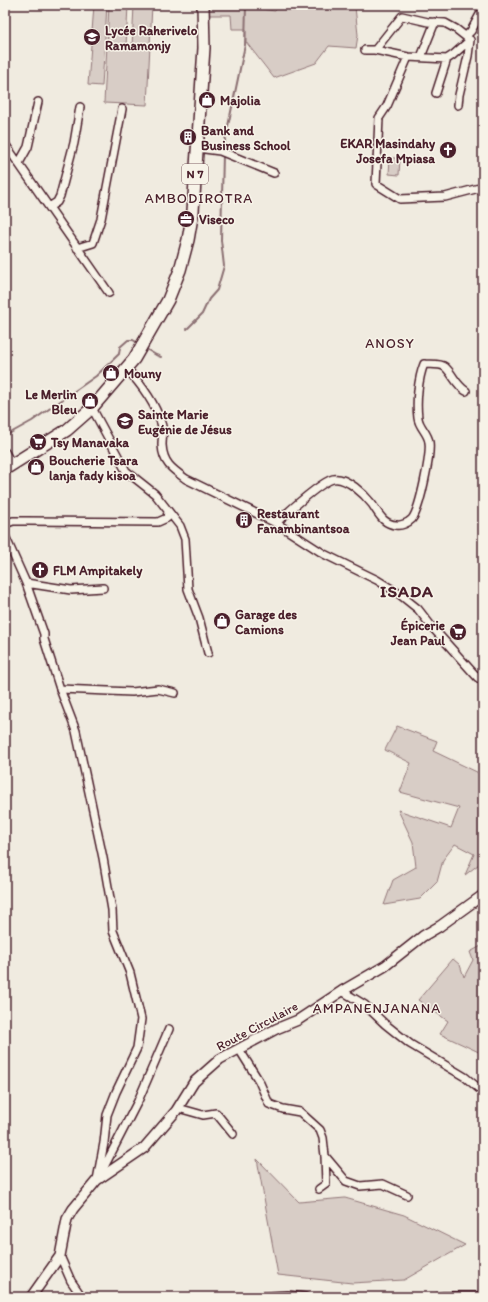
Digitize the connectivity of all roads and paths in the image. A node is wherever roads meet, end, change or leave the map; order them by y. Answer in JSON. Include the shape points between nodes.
{"nodes":[{"id":1,"x":205,"y":7,"type":"edge"},
{"id":2,"x":483,"y":9,"type":"edge"},
{"id":3,"x":435,"y":22,"type":"junction"},
{"id":4,"x":468,"y":38,"type":"junction"},
{"id":5,"x":365,"y":50,"type":"dead end"},
{"id":6,"x":375,"y":50,"type":"junction"},
{"id":7,"x":408,"y":57,"type":"junction"},
{"id":8,"x":420,"y":57,"type":"junction"},
{"id":9,"x":446,"y":59,"type":"junction"},
{"id":10,"x":436,"y":93,"type":"dead end"},
{"id":11,"x":38,"y":102,"type":"dead end"},
{"id":12,"x":458,"y":105,"type":"dead end"},
{"id":13,"x":80,"y":107,"type":"dead end"},
{"id":14,"x":122,"y":109,"type":"dead end"},
{"id":15,"x":5,"y":144,"type":"edge"},
{"id":16,"x":197,"y":148,"type":"junction"},
{"id":17,"x":19,"y":163,"type":"junction"},
{"id":18,"x":274,"y":174,"type":"dead end"},
{"id":19,"x":483,"y":187,"type":"edge"},
{"id":20,"x":49,"y":207,"type":"junction"},
{"id":21,"x":77,"y":248,"type":"junction"},
{"id":22,"x":109,"y":294,"type":"dead end"},
{"id":23,"x":126,"y":368,"type":"junction"},
{"id":24,"x":466,"y":391,"type":"dead end"},
{"id":25,"x":92,"y":408,"type":"junction"},
{"id":26,"x":5,"y":452,"type":"edge"},
{"id":27,"x":8,"y":467,"type":"edge"},
{"id":28,"x":168,"y":511,"type":"junction"},
{"id":29,"x":276,"y":523,"type":"junction"},
{"id":30,"x":5,"y":524,"type":"edge"},
{"id":31,"x":5,"y":536,"type":"edge"},
{"id":32,"x":26,"y":582,"type":"junction"},
{"id":33,"x":103,"y":588,"type":"dead end"},
{"id":34,"x":208,"y":653,"type":"dead end"},
{"id":35,"x":483,"y":681,"type":"edge"},
{"id":36,"x":60,"y":689,"type":"junction"},
{"id":37,"x":175,"y":693,"type":"dead end"},
{"id":38,"x":483,"y":896,"type":"edge"},
{"id":39,"x":342,"y":990,"type":"junction"},
{"id":40,"x":169,"y":1029,"type":"dead end"},
{"id":41,"x":239,"y":1049,"type":"junction"},
{"id":42,"x":483,"y":1092,"type":"edge"},
{"id":43,"x":178,"y":1108,"type":"junction"},
{"id":44,"x":233,"y":1134,"type":"dead end"},
{"id":45,"x":325,"y":1156,"type":"junction"},
{"id":46,"x":97,"y":1180,"type":"junction"},
{"id":47,"x":319,"y":1189,"type":"dead end"},
{"id":48,"x":407,"y":1195,"type":"dead end"},
{"id":49,"x":60,"y":1256,"type":"junction"},
{"id":50,"x":32,"y":1297,"type":"edge"},
{"id":51,"x":82,"y":1297,"type":"edge"},
{"id":52,"x":253,"y":1297,"type":"edge"},
{"id":53,"x":305,"y":1297,"type":"edge"},
{"id":54,"x":438,"y":1297,"type":"edge"},
{"id":55,"x":481,"y":1297,"type":"edge"}],
"edges":[{"from":1,"to":16,"type":"main road","number":"N 7"},
{"from":2,"to":4,"type":"street"},
{"from":3,"to":4,"type":"street","via":[[445,23]]},
{"from":3,"to":6,"type":"street","via":[[402,16]]},
{"from":3,"to":8,"type":"street"},
{"from":4,"to":9,"type":"street"},
{"from":4,"to":12,"type":"street","via":[[468,56]]},
{"from":5,"to":6,"type":"street"},
{"from":6,"to":7,"type":"street"},
{"from":7,"to":8,"type":"street"},
{"from":7,"to":19,"type":"street","via":[[380,118],[376,184],[400,199],[445,196]]},
{"from":8,"to":9,"type":"street"},
{"from":9,"to":10,"type":"street"},
{"from":11,"to":17,"type":"street","via":[[28,147]]},
{"from":13,"to":20,"type":"street","via":[[74,143],[60,196],[57,202]]},
{"from":14,"to":21,"type":"street","via":[[102,219],[92,243]]},
{"from":15,"to":17,"type":"street"},
{"from":16,"to":18,"type":"street","via":[[223,152]]},
{"from":16,"to":23,"type":"main road","number":"N 7","via":[[193,211],[180,270],[160,316]]},
{"from":17,"to":20,"type":"street"},
{"from":20,"to":21,"type":"street"},
{"from":21,"to":22,"type":"street"},
{"from":23,"to":25,"type":"main road","number":"N 7"},
{"from":23,"to":29,"type":"street","via":[[140,383],[159,418],[165,460],[172,469],[186,479]]},
{"from":24,"to":29,"type":"street","via":[[445,367],[424,364],[418,380],[418,420],[430,443],[424,485],[412,519],[401,526],[382,520],[372,503],[354,486],[343,480],[333,479],[308,495]]},
{"from":25,"to":27,"type":"main road","number":"N 7","via":[[67,430]]},
{"from":25,"to":28,"type":"street","via":[[126,471],[155,494]]},
{"from":26,"to":27,"type":"street"},
{"from":28,"to":30,"type":"street","via":[[167,518],[158,522],[13,521]]},
{"from":28,"to":34,"type":"street","via":[[180,526],[185,539],[188,589]]},
{"from":29,"to":35,"type":"street","via":[[324,554],[398,593],[418,609],[472,672]]},
{"from":31,"to":32,"type":"street"},
{"from":32,"to":33,"type":"street","via":[[71,590]]},
{"from":32,"to":36,"type":"street"},
{"from":36,"to":37,"type":"street","via":[[132,692],[158,689]]},
{"from":36,"to":46,"type":"street","via":[[76,731],[87,778],[112,910],[113,931],[130,973],[141,1019],[136,1048],[107,1115]]},
{"from":38,"to":39,"type":"street","name":"Route Circulaire","via":[[423,936],[385,966]]},
{"from":39,"to":41,"type":"street","name":"Route Circulaire","via":[[298,1020]]},
{"from":39,"to":42,"type":"street","via":[[365,1005],[410,1044],[465,1077]]},
{"from":40,"to":46,"type":"street","via":[[138,1101]]},
{"from":41,"to":43,"type":"street","name":"Route Circulaire","via":[[220,1060],[194,1082]]},
{"from":41,"to":45,"type":"street","via":[[259,1081],[269,1104],[300,1112],[320,1130]]},
{"from":43,"to":44,"type":"street","via":[[203,1115],[216,1113]]},
{"from":43,"to":46,"type":"street","name":"Route Circulaire","via":[[144,1148]]},
{"from":45,"to":47,"type":"street","via":[[326,1184]]},
{"from":45,"to":48,"type":"street","via":[[346,1181],[360,1186],[383,1184]]},
{"from":46,"to":49,"type":"street","name":"Route Circulaire","via":[[67,1219]]},
{"from":49,"to":50,"type":"street","name":"Route Circulaire"},
{"from":49,"to":51,"type":"street","via":[[71,1281]]},
{"from":52,"to":53,"type":"street"},
{"from":54,"to":55,"type":"street"}]}
